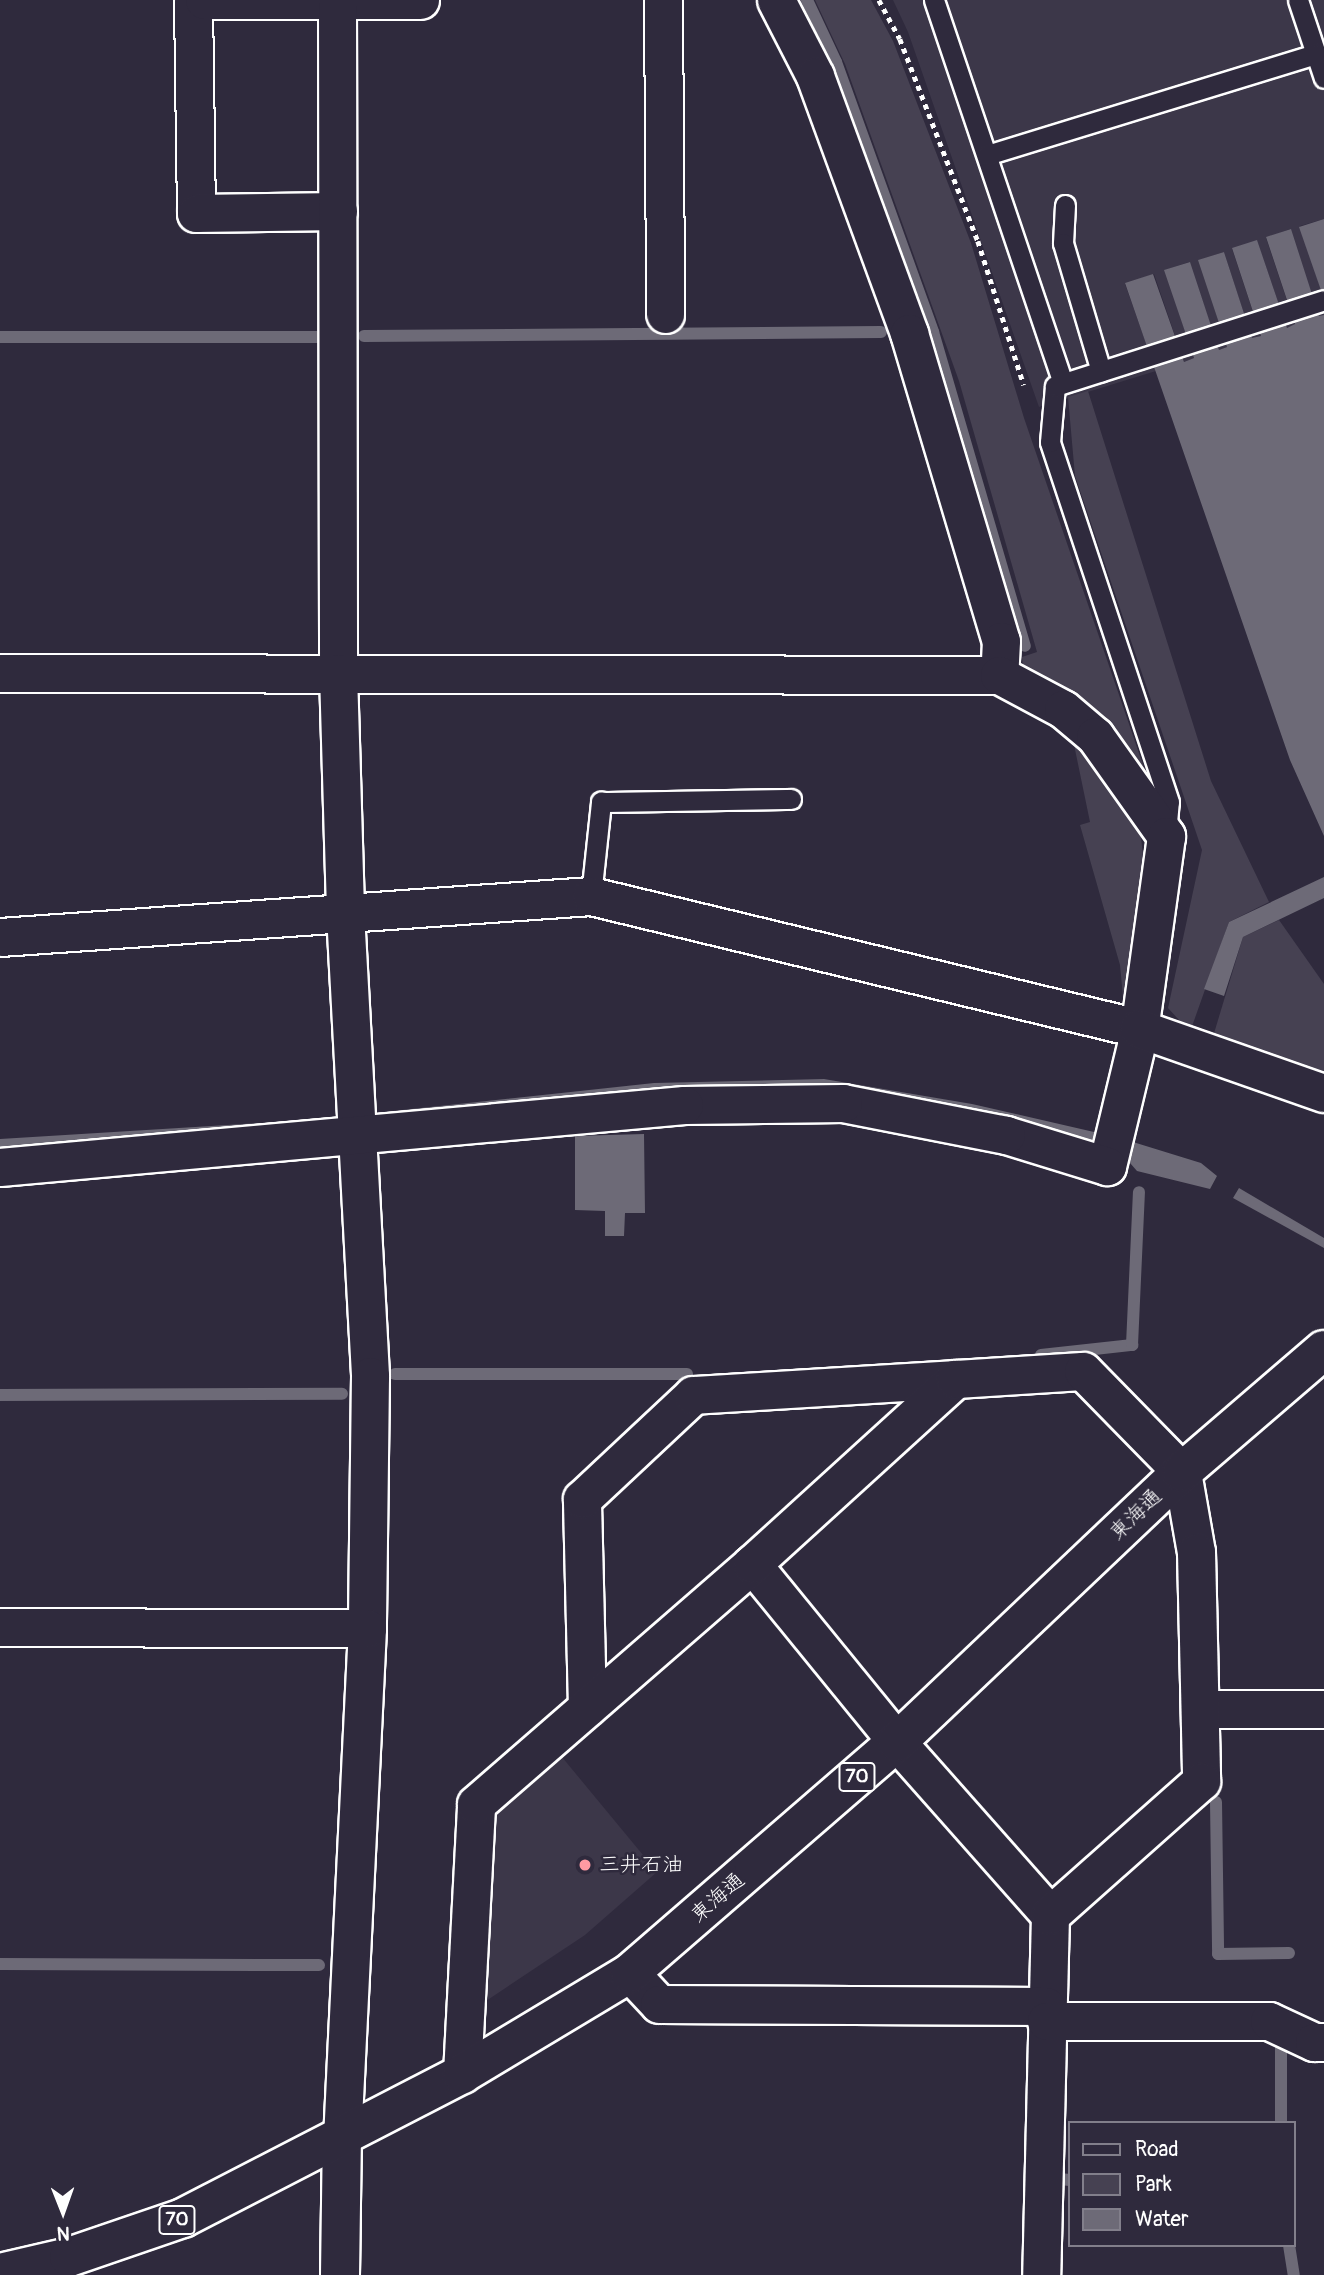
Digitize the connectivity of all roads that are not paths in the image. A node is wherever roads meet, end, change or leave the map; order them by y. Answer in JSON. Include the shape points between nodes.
{"nodes":[{"id":1,"x":193,"y":0,"type":"edge"},
{"id":2,"x":204,"y":0,"type":"edge"},
{"id":3,"x":337,"y":0,"type":"edge"},
{"id":4,"x":420,"y":0,"type":"edge"},
{"id":5,"x":663,"y":0,"type":"edge"},
{"id":6,"x":776,"y":0,"type":"edge"},
{"id":7,"x":934,"y":0,"type":"edge"},
{"id":8,"x":1298,"y":0,"type":"edge"},
{"id":9,"x":1316,"y":54,"type":"junction"},
{"id":10,"x":1324,"y":78,"type":"edge"},
{"id":11,"x":987,"y":155,"type":"junction"},
{"id":12,"x":1065,"y":205,"type":"dead end"},
{"id":13,"x":338,"y":211,"type":"junction"},
{"id":14,"x":1324,"y":300,"type":"edge"},
{"id":15,"x":665,"y":314,"type":"dead end"},
{"id":16,"x":1101,"y":371,"type":"junction"},
{"id":17,"x":1063,"y":383,"type":"junction"},
{"id":18,"x":0,"y":673,"type":"edge"},
{"id":19,"x":338,"y":673,"type":"junction"},
{"id":20,"x":999,"y":675,"type":"junction"},
{"id":21,"x":791,"y":799,"type":"dead end"},
{"id":22,"x":1166,"y":835,"type":"junction"},
{"id":23,"x":591,"y":896,"type":"junction"},
{"id":24,"x":345,"y":913,"type":"junction"},
{"id":25,"x":0,"y":937,"type":"edge"},
{"id":26,"x":1138,"y":1028,"type":"junction"},
{"id":27,"x":1324,"y":1093,"type":"edge"},
{"id":28,"x":357,"y":1137,"type":"junction"},
{"id":29,"x":0,"y":1167,"type":"edge"},
{"id":30,"x":1324,"y":1350,"type":"edge"},
{"id":31,"x":955,"y":1378,"type":"junction"},
{"id":32,"x":1182,"y":1472,"type":"junction"},
{"id":33,"x":752,"y":1564,"type":"junction"},
{"id":34,"x":0,"y":1626,"type":"edge"},
{"id":35,"x":367,"y":1628,"type":"junction"},
{"id":36,"x":587,"y":1707,"type":"junction"},
{"id":37,"x":1200,"y":1709,"type":"junction"},
{"id":38,"x":1324,"y":1709,"type":"edge"},
{"id":39,"x":898,"y":1742,"type":"junction"},
{"id":40,"x":1050,"y":1915,"type":"junction"},
{"id":41,"x":631,"y":1973,"type":"junction"},
{"id":42,"x":1046,"y":2013,"type":"junction"},
{"id":43,"x":1324,"y":2042,"type":"edge"},
{"id":44,"x":462,"y":2074,"type":"junction"},
{"id":45,"x":342,"y":2139,"type":"junction"},
{"id":46,"x":78,"y":2266,"type":"edge"},
{"id":47,"x":0,"y":2273,"type":"edge"},
{"id":48,"x":340,"y":2275,"type":"edge"},
{"id":49,"x":1041,"y":2275,"type":"edge"}],
"edges":[{"from":1,"to":13,"type":"street","via":[[195,213]]},
{"from":2,"to":3,"type":"street"},
{"from":3,"to":4,"type":"street"},
{"from":3,"to":13,"type":"street"},
{"from":5,"to":15,"type":"street"},
{"from":6,"to":20,"type":"street","via":[[815,76],[909,333],[1001,641]]},
{"from":7,"to":11,"type":"lane"},
{"from":8,"to":9,"type":"lane"},
{"from":9,"to":10,"type":"lane"},
{"from":9,"to":11,"type":"lane"},
{"from":11,"to":17,"type":"lane"},
{"from":12,"to":16,"type":"lane","via":[[1063,243]]},
{"from":13,"to":19,"type":"street"},
{"from":14,"to":16,"type":"lane"},
{"from":16,"to":17,"type":"lane"},
{"from":17,"to":22,"type":"lane","via":[[1055,386],[1049,442],[1169,802]]},
{"from":18,"to":19,"type":"street"},
{"from":19,"to":20,"type":"street"},
{"from":19,"to":24,"type":"street"},
{"from":20,"to":22,"type":"street","via":[[1063,709],[1095,736]]},
{"from":21,"to":23,"type":"lane","via":[[601,803]]},
{"from":22,"to":26,"type":"street"},
{"from":23,"to":24,"type":"street"},
{"from":23,"to":26,"type":"street"},
{"from":24,"to":25,"type":"street"},
{"from":24,"to":28,"type":"street"},
{"from":26,"to":27,"type":"street"},
{"from":26,"to":28,"type":"street","via":[[1107,1166],[1006,1135],[843,1103],[684,1105]]},
{"from":28,"to":29,"type":"street"},
{"from":28,"to":35,"type":"street","via":[[370,1376]]},
{"from":30,"to":32,"type":"main road","name":"東海通","number":"70"},
{"from":31,"to":32,"type":"street","via":[[1083,1371]]},
{"from":31,"to":33,"type":"street"},
{"from":31,"to":36,"type":"street","via":[[693,1395],[582,1499]]},
{"from":32,"to":37,"type":"street","via":[[1196,1552]]},
{"from":32,"to":39,"type":"main road","name":"東海通","number":"70"},
{"from":33,"to":36,"type":"street"},
{"from":33,"to":39,"type":"street"},
{"from":34,"to":35,"type":"street"},
{"from":35,"to":45,"type":"street"},
{"from":36,"to":44,"type":"street","via":[[477,1804]]},
{"from":37,"to":38,"type":"street"},
{"from":37,"to":40,"type":"street","via":[[1201,1781]]},
{"from":39,"to":40,"type":"street"},
{"from":39,"to":41,"type":"main road","name":"東海通","number":"70"},
{"from":40,"to":42,"type":"street"},
{"from":41,"to":42,"type":"street","via":[[659,2004]]},
{"from":41,"to":44,"type":"main road","name":"東海通","number":"70"},
{"from":42,"to":43,"type":"street","via":[[1269,2021],[1314,2042]]},
{"from":42,"to":49,"type":"street"},
{"from":44,"to":45,"type":"main road","name":"東海通","number":"70"},
{"from":45,"to":46,"type":"main road","name":"東海通","number":"70"},
{"from":45,"to":48,"type":"main road"},
{"from":46,"to":47,"type":"main road","name":"東海通","number":"70"}]}
